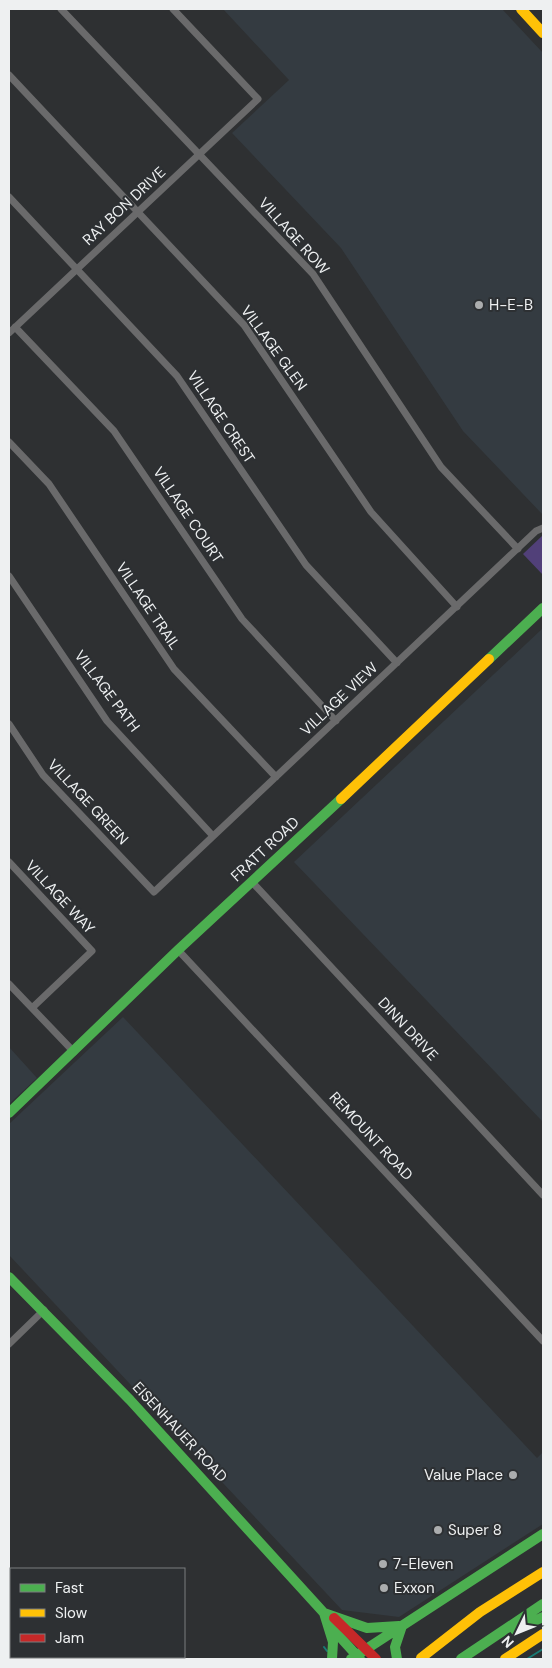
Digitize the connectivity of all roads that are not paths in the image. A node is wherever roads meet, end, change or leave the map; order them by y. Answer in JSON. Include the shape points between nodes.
{"nodes":[{"id":1,"x":62,"y":9,"type":"edge"},
{"id":2,"x":173,"y":9,"type":"edge"},
{"id":3,"x":521,"y":9,"type":"edge"},
{"id":4,"x":543,"y":32,"type":"edge"},
{"id":5,"x":9,"y":75,"type":"edge"},
{"id":6,"x":199,"y":154,"type":"junction"},
{"id":7,"x":9,"y":197,"type":"edge"},
{"id":8,"x":137,"y":212,"type":"junction"},
{"id":9,"x":77,"y":269,"type":"junction"},
{"id":10,"x":15,"y":327,"type":"junction"},
{"id":11,"x":9,"y":333,"type":"edge"},
{"id":12,"x":9,"y":442,"type":"edge"},
{"id":13,"x":543,"y":528,"type":"edge"},
{"id":14,"x":518,"y":549,"type":"junction"},
{"id":15,"x":9,"y":576,"type":"edge"},
{"id":16,"x":458,"y":607,"type":"junction"},
{"id":17,"x":543,"y":609,"type":"edge"},
{"id":18,"x":397,"y":663,"type":"junction"},
{"id":19,"x":336,"y":721,"type":"junction"},
{"id":20,"x":9,"y":724,"type":"edge"},
{"id":21,"x":276,"y":777,"type":"junction"},
{"id":22,"x":214,"y":836,"type":"junction"},
{"id":23,"x":9,"y":862,"type":"edge"},
{"id":24,"x":252,"y":882,"type":"junction"},
{"id":25,"x":154,"y":892,"type":"joint"},
{"id":26,"x":178,"y":950,"type":"junction"},
{"id":27,"x":9,"y":984,"type":"edge"},
{"id":28,"x":32,"y":1008,"type":"junction"},
{"id":29,"x":74,"y":1052,"type":"junction"},
{"id":30,"x":9,"y":1113,"type":"edge"},
{"id":31,"x":543,"y":1195,"type":"edge"},
{"id":32,"x":9,"y":1277,"type":"edge"},
{"id":33,"x":44,"y":1310,"type":"junction"},
{"id":34,"x":543,"y":1341,"type":"edge"},
{"id":35,"x":9,"y":1344,"type":"edge"},
{"id":36,"x":543,"y":1534,"type":"edge"},
{"id":37,"x":543,"y":1572,"type":"edge"},
{"id":38,"x":543,"y":1580,"type":"edge"},
{"id":39,"x":543,"y":1604,"type":"edge"},
{"id":40,"x":328,"y":1617,"type":"junction"},
{"id":41,"x":543,"y":1617,"type":"edge"},
{"id":42,"x":402,"y":1625,"type":"junction"},
{"id":43,"x":543,"y":1634,"type":"edge"},
{"id":44,"x":366,"y":1649,"type":"junction"},
{"id":45,"x":477,"y":1649,"type":"junction"},
{"id":46,"x":356,"y":1658,"type":"edge"},
{"id":47,"x":332,"y":1659,"type":"edge"},
{"id":48,"x":376,"y":1659,"type":"edge"},
{"id":49,"x":397,"y":1659,"type":"edge"},
{"id":50,"x":420,"y":1659,"type":"edge"},
{"id":51,"x":461,"y":1659,"type":"edge"},
{"id":52,"x":505,"y":1659,"type":"edge"}],
"edges":[{"from":1,"to":6,"type":"street","name":"VILLAGE ROW"},
{"from":2,"to":6,"type":"street","name":"RAY BON DRIVE","via":[[258,98]]},
{"from":3,"to":4,"type":"main road"},
{"from":5,"to":8,"type":"street","name":"VILLAGE GLEN"},
{"from":6,"to":8,"type":"street","name":"RAY BON DRIVE"},
{"from":6,"to":14,"type":"street","name":"VILLAGE ROW","via":[[312,274],[441,467]]},
{"from":7,"to":9,"type":"street","name":"VILLAGE CREST"},
{"from":8,"to":9,"type":"street","name":"RAY BON DRIVE"},
{"from":8,"to":16,"type":"street","name":"VILLAGE GLEN","via":[[244,325],[370,512]]},
{"from":9,"to":10,"type":"street","name":"RAY BON DRIVE"},
{"from":9,"to":18,"type":"street","name":"VILLAGE CREST","via":[[177,376],[306,565]]},
{"from":10,"to":11,"type":"street","name":"RAY BON DRIVE"},
{"from":10,"to":19,"type":"street","name":"VILLAGE COURT","via":[[114,432],[242,619]]},
{"from":12,"to":21,"type":"street","name":"VILLAGE TRAIL","via":[[49,484],[174,669]]},
{"from":13,"to":14,"type":"street","name":"VILLAGE VIEW"},
{"from":14,"to":16,"type":"street","name":"VILLAGE VIEW"},
{"from":15,"to":22,"type":"street","name":"VILLAGE PATH","via":[[107,720]]},
{"from":16,"to":18,"type":"street","name":"VILLAGE VIEW"},
{"from":17,"to":24,"type":"main road","name":"FRATT ROAD"},
{"from":18,"to":19,"type":"street","name":"VILLAGE VIEW"},
{"from":19,"to":21,"type":"street","name":"VILLAGE VIEW"},
{"from":20,"to":25,"type":"street","name":"VILLAGE GREEN","via":[[43,775]]},
{"from":21,"to":22,"type":"street","name":"VILLAGE VIEW"},
{"from":22,"to":25,"type":"street","name":"VILLAGE VIEW"},
{"from":23,"to":28,"type":"street","name":"VILLAGE WAY","via":[[92,951]]},
{"from":24,"to":26,"type":"main road","name":"FRATT ROAD"},
{"from":24,"to":31,"type":"street","name":"DINN DRIVE"},
{"from":26,"to":29,"type":"main road","name":"FRATT ROAD"},
{"from":26,"to":34,"type":"street","name":"REMOUNT ROAD"},
{"from":27,"to":28,"type":"street"},
{"from":28,"to":29,"type":"street"},
{"from":29,"to":30,"type":"main road","name":"FRATT ROAD"},
{"from":32,"to":33,"type":"main road","name":"EISENHAUER ROAD"},
{"from":33,"to":35,"type":"street"},
{"from":33,"to":40,"type":"main road","name":"EISENHAUER ROAD"},
{"from":36,"to":42,"type":"main road"},
{"from":37,"to":50,"type":"main road","via":[[480,1612]]},
{"from":38,"to":50,"type":"main road"},
{"from":39,"to":45,"type":"main road"},
{"from":40,"to":42,"type":"main road","via":[[367,1628]]},
{"from":40,"to":44,"type":"main road","name":"EISENHAUER ROAD"},
{"from":40,"to":46,"type":"main road","name":"EISENHAUER ROAD"},
{"from":40,"to":47,"type":"main road","via":[[334,1653]]},
{"from":41,"to":45,"type":"main road"},
{"from":42,"to":44,"type":"main road"},
{"from":42,"to":49,"type":"main road","via":[[394,1648]]},
{"from":43,"to":52,"type":"main road"},
{"from":44,"to":46,"type":"main road"},
{"from":44,"to":48,"type":"main road","name":"EISENHAUER ROAD"},
{"from":45,"to":51,"type":"main road"}]}
